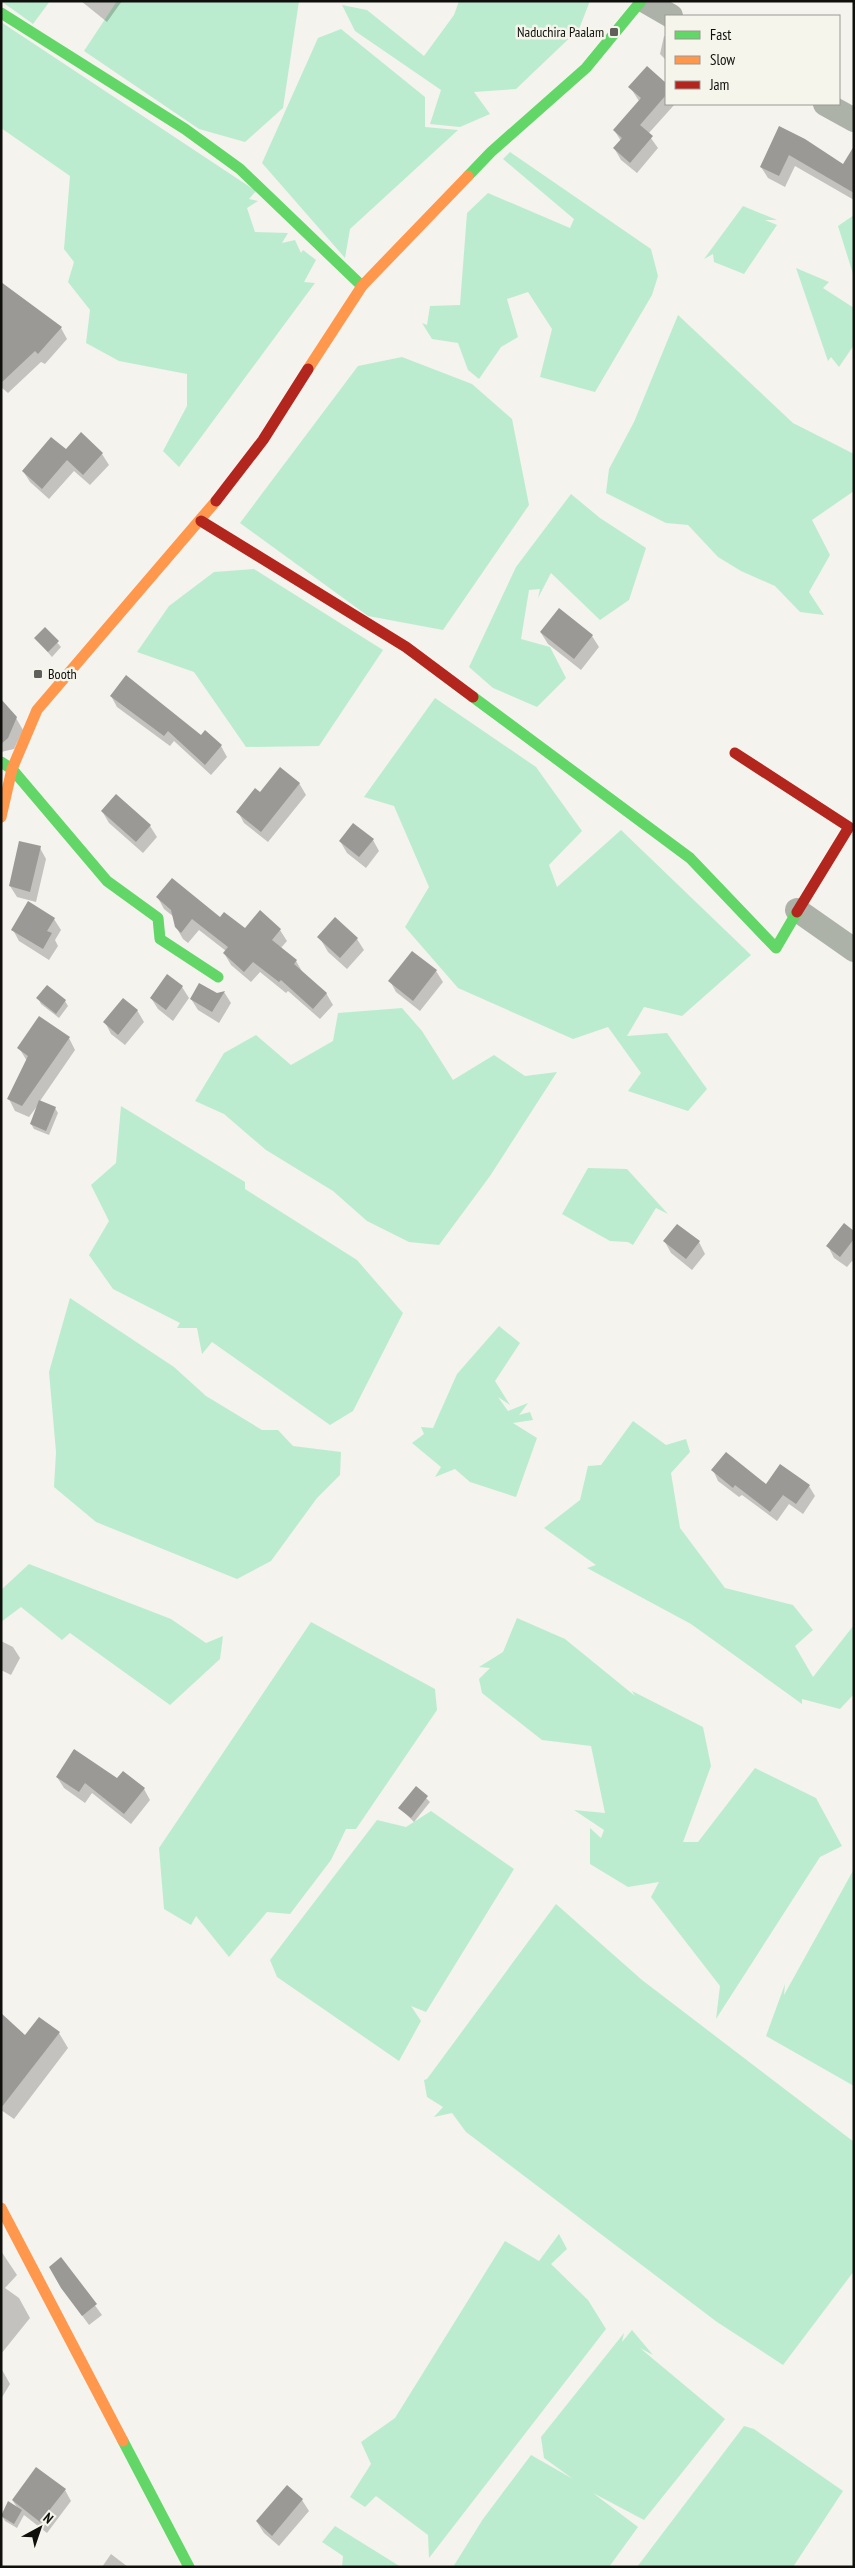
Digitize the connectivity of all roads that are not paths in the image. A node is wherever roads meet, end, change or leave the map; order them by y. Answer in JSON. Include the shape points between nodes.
{"nodes":[{"id":1,"x":643,"y":1,"type":"edge"},
{"id":2,"x":1,"y":13,"type":"edge"},
{"id":3,"x":669,"y":15,"type":"edge"},
{"id":4,"x":827,"y":105,"type":"edge"},
{"id":5,"x":854,"y":120,"type":"edge"},
{"id":6,"x":362,"y":286,"type":"junction"},
{"id":7,"x":202,"y":521,"type":"junction"},
{"id":8,"x":736,"y":753,"type":"dead end"},
{"id":9,"x":1,"y":762,"type":"edge"},
{"id":10,"x":12,"y":769,"type":"junction"},
{"id":11,"x":1,"y":817,"type":"edge"},
{"id":12,"x":797,"y":910,"type":"junction"},
{"id":13,"x":854,"y":950,"type":"edge"},
{"id":14,"x":218,"y":977,"type":"dead end"},
{"id":15,"x":1,"y":2208,"type":"edge"},
{"id":16,"x":189,"y":2567,"type":"edge"}],
"edges":[{"from":1,"to":3,"type":"street"},
{"from":1,"to":6,"type":"street","via":[[586,68],[491,152]]},
{"from":2,"to":6,"type":"street","via":[[185,129],[240,169]]},
{"from":4,"to":5,"type":"street"},
{"from":6,"to":7,"type":"street","via":[[263,440]]},
{"from":7,"to":10,"type":"street","via":[[37,710]]},
{"from":7,"to":12,"type":"street","via":[[406,647],[690,858],[776,948]]},
{"from":8,"to":12,"type":"street","via":[[849,827]]},
{"from":9,"to":10,"type":"street"},
{"from":10,"to":11,"type":"street"},
{"from":10,"to":14,"type":"street","via":[[107,881],[158,918],[160,939]]},
{"from":12,"to":13,"type":"street"},
{"from":15,"to":16,"type":"street"}]}
